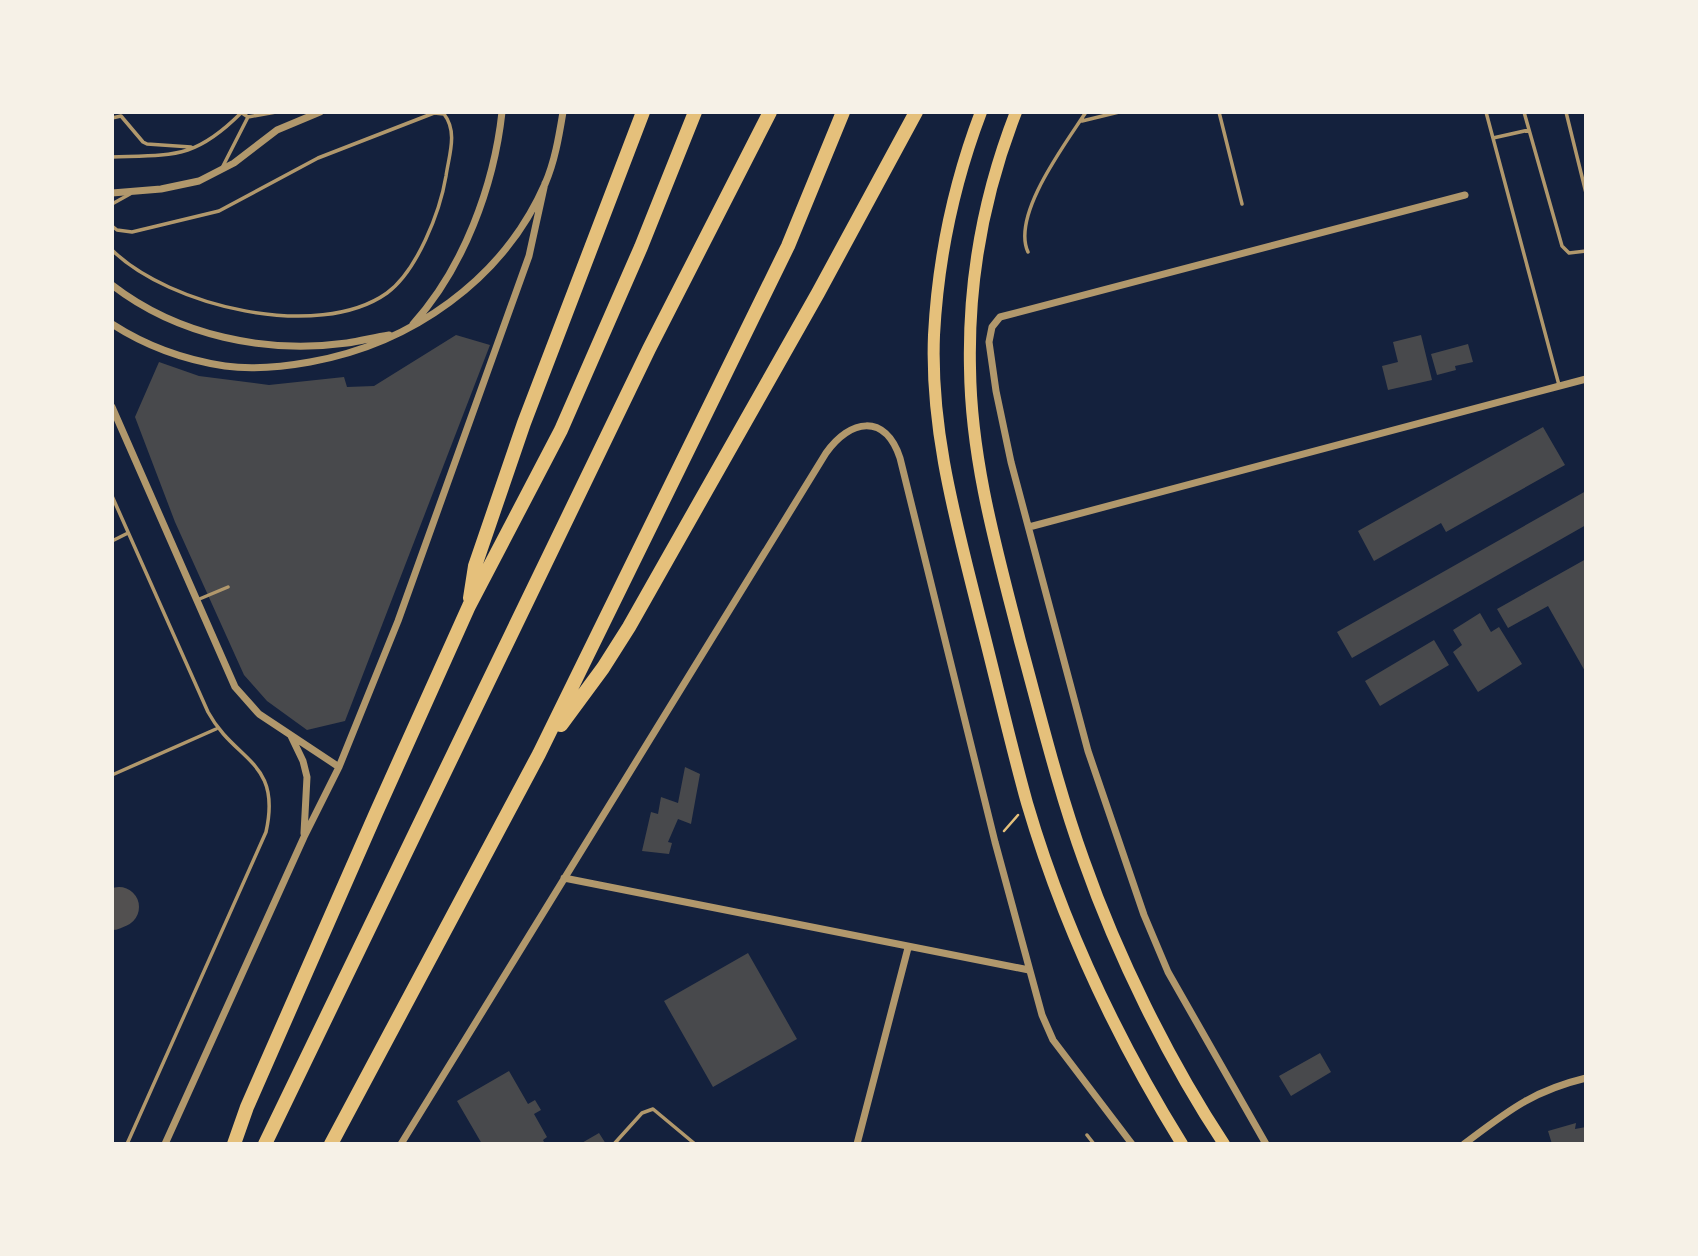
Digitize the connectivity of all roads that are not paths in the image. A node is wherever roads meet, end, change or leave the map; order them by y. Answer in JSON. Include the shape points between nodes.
{"nodes":[{"id":1,"x":241,"y":112,"type":"edge"},
{"id":2,"x":276,"y":112,"type":"edge"},
{"id":3,"x":320,"y":112,"type":"edge"},
{"id":4,"x":502,"y":112,"type":"edge"},
{"id":5,"x":563,"y":112,"type":"edge"},
{"id":6,"x":643,"y":112,"type":"edge"},
{"id":7,"x":695,"y":112,"type":"edge"},
{"id":8,"x":770,"y":112,"type":"edge"},
{"id":9,"x":843,"y":112,"type":"edge"},
{"id":10,"x":916,"y":112,"type":"edge"},
{"id":11,"x":981,"y":112,"type":"edge"},
{"id":12,"x":1016,"y":112,"type":"edge"},
{"id":13,"x":1086,"y":112,"type":"edge"},
{"id":14,"x":1119,"y":112,"type":"edge"},
{"id":15,"x":1219,"y":112,"type":"edge"},
{"id":16,"x":1486,"y":112,"type":"edge"},
{"id":17,"x":1524,"y":112,"type":"edge"},
{"id":18,"x":1566,"y":112,"type":"edge"},
{"id":19,"x":248,"y":117,"type":"junction"},
{"id":20,"x":112,"y":118,"type":"edge"},
{"id":21,"x":1080,"y":121,"type":"junction"},
{"id":22,"x":1529,"y":130,"type":"junction"},
{"id":23,"x":1493,"y":138,"type":"junction"},
{"id":24,"x":197,"y":148,"type":"junction"},
{"id":25,"x":112,"y":157,"type":"edge"},
{"id":26,"x":220,"y":171,"type":"junction"},
{"id":27,"x":545,"y":183,"type":"junction"},
{"id":28,"x":135,"y":191,"type":"junction"},
{"id":29,"x":112,"y":192,"type":"edge"},
{"id":30,"x":1586,"y":193,"type":"edge"},
{"id":31,"x":1465,"y":195,"type":"dead end"},
{"id":32,"x":112,"y":204,"type":"edge"},
{"id":33,"x":1242,"y":204,"type":"dead end"},
{"id":34,"x":112,"y":226,"type":"edge"},
{"id":35,"x":112,"y":250,"type":"edge"},
{"id":36,"x":1586,"y":251,"type":"edge"},
{"id":37,"x":1028,"y":252,"type":"dead end"},
{"id":38,"x":112,"y":285,"type":"edge"},
{"id":39,"x":112,"y":324,"type":"edge"},
{"id":40,"x":410,"y":328,"type":"junction"},
{"id":41,"x":401,"y":333,"type":"junction"},
{"id":42,"x":1586,"y":379,"type":"edge"},
{"id":43,"x":1560,"y":387,"type":"junction"},
{"id":44,"x":112,"y":407,"type":"edge"},
{"id":45,"x":112,"y":496,"type":"edge"},
{"id":46,"x":1029,"y":527,"type":"junction"},
{"id":47,"x":128,"y":533,"type":"junction"},
{"id":48,"x":112,"y":541,"type":"edge"},
{"id":49,"x":228,"y":587,"type":"dead end"},
{"id":50,"x":197,"y":600,"type":"junction"},
{"id":51,"x":470,"y":606,"type":"junction"},
{"id":52,"x":217,"y":729,"type":"junction"},
{"id":53,"x":291,"y":736,"type":"junction"},
{"id":54,"x":539,"y":754,"type":"junction"},
{"id":55,"x":339,"y":766,"type":"junction"},
{"id":56,"x":112,"y":775,"type":"edge"},
{"id":57,"x":304,"y":837,"type":"junction"},
{"id":58,"x":564,"y":878,"type":"junction"},
{"id":59,"x":908,"y":948,"type":"junction"},
{"id":60,"x":1029,"y":970,"type":"junction"},
{"id":61,"x":1586,"y":1078,"type":"edge"},
{"id":62,"x":1087,"y":1135,"type":"dead end"},
{"id":63,"x":127,"y":1144,"type":"edge"},
{"id":64,"x":165,"y":1144,"type":"edge"},
{"id":65,"x":234,"y":1144,"type":"edge"},
{"id":66,"x":265,"y":1144,"type":"edge"},
{"id":67,"x":331,"y":1144,"type":"edge"},
{"id":68,"x":401,"y":1144,"type":"edge"},
{"id":69,"x":614,"y":1144,"type":"edge"},
{"id":70,"x":694,"y":1144,"type":"edge"},
{"id":71,"x":857,"y":1144,"type":"edge"},
{"id":72,"x":1094,"y":1144,"type":"edge"},
{"id":73,"x":1132,"y":1144,"type":"edge"},
{"id":74,"x":1182,"y":1144,"type":"edge"},
{"id":75,"x":1224,"y":1144,"type":"edge"},
{"id":76,"x":1266,"y":1144,"type":"edge"},
{"id":77,"x":1464,"y":1144,"type":"edge"}],
"edges":[{"from":1,"to":19,"type":"lane"},
{"from":1,"to":24,"type":"lane","via":[[221,133]]},
{"from":2,"to":19,"type":"lane"},
{"from":3,"to":26,"type":"street","via":[[278,130]]},
{"from":4,"to":40,"type":"street","via":[[489,176],[458,259],[443,287]]},
{"from":5,"to":27,"type":"street"},
{"from":6,"to":51,"type":"highway","via":[[524,423],[475,566]]},
{"from":7,"to":51,"type":"highway","via":[[561,430]]},
{"from":8,"to":66,"type":"highway","via":[[643,361]]},
{"from":9,"to":54,"type":"highway","via":[[788,246]]},
{"from":10,"to":54,"type":"highway","via":[[629,627]]},
{"from":11,"to":74,"type":"main road","via":[[944,246],[934,335],[939,439],[950,500],[1027,803],[1050,871],[1119,1032]]},
{"from":12,"to":75,"type":"main road","via":[[987,203],[973,284],[971,394],[981,480],[1057,777],[1084,861],[1134,980]]},
{"from":13,"to":21,"type":"lane"},
{"from":14,"to":21,"type":"lane"},
{"from":15,"to":33,"type":"lane"},
{"from":16,"to":23,"type":"lane"},
{"from":17,"to":22,"type":"lane"},
{"from":18,"to":30,"type":"lane"},
{"from":19,"to":26,"type":"lane"},
{"from":20,"to":24,"type":"lane","via":[[121,116],[147,144]]},
{"from":21,"to":37,"type":"lane","via":[[1036,193],[1028,218]]},
{"from":22,"to":23,"type":"lane"},
{"from":22,"to":36,"type":"lane","via":[[1562,246],[1569,253]]},
{"from":23,"to":43,"type":"lane"},
{"from":24,"to":25,"type":"lane","via":[[168,155]]},
{"from":26,"to":28,"type":"street","via":[[184,185]]},
{"from":27,"to":40,"type":"street","via":[[521,227],[479,277]]},
{"from":27,"to":55,"type":"street","via":[[529,256],[398,621]]},
{"from":28,"to":29,"type":"street"},
{"from":28,"to":32,"type":"lane"},
{"from":31,"to":46,"type":"street","via":[[1000,317],[989,334],[996,391]]},
{"from":34,"to":35,"type":"lane","via":[[132,232],[219,211],[318,158],[434,113],[443,114],[452,130],[444,184],[420,249],[393,288],[359,307],[302,315],[243,312],[169,288]]},
{"from":38,"to":41,"type":"street","via":[[163,315],[246,343],[318,346]]},
{"from":39,"to":41,"type":"street","via":[[163,350],[253,368],[352,353]]},
{"from":40,"to":41,"type":"street"},
{"from":42,"to":43,"type":"street"},
{"from":43,"to":46,"type":"street"},
{"from":44,"to":50,"type":"street"},
{"from":45,"to":47,"type":"lane"},
{"from":46,"to":76,"type":"street","via":[[1088,751],[1155,946]]},
{"from":47,"to":48,"type":"lane"},
{"from":47,"to":52,"type":"lane"},
{"from":49,"to":50,"type":"lane"},
{"from":50,"to":53,"type":"street","via":[[241,696],[259,715]]},
{"from":51,"to":65,"type":"highway"},
{"from":52,"to":56,"type":"lane"},
{"from":52,"to":63,"type":"lane","via":[[249,757],[263,777],[269,820]]},
{"from":53,"to":55,"type":"street"},
{"from":53,"to":57,"type":"street","via":[[307,777]]},
{"from":54,"to":67,"type":"highway"},
{"from":55,"to":57,"type":"street"},
{"from":57,"to":64,"type":"street"},
{"from":58,"to":59,"type":"street"},
{"from":58,"to":60,"type":"street","via":[[826,453],[841,434],[869,426],[893,440],[900,458]]},
{"from":58,"to":68,"type":"street"},
{"from":59,"to":60,"type":"street"},
{"from":59,"to":71,"type":"street"},
{"from":60,"to":73,"type":"street","via":[[1053,1040]]},
{"from":61,"to":77,"type":"street","via":[[1531,1096]]},
{"from":62,"to":72,"type":"lane"},
{"from":69,"to":70,"type":"lane","via":[[642,1113],[653,1109]]}]}
